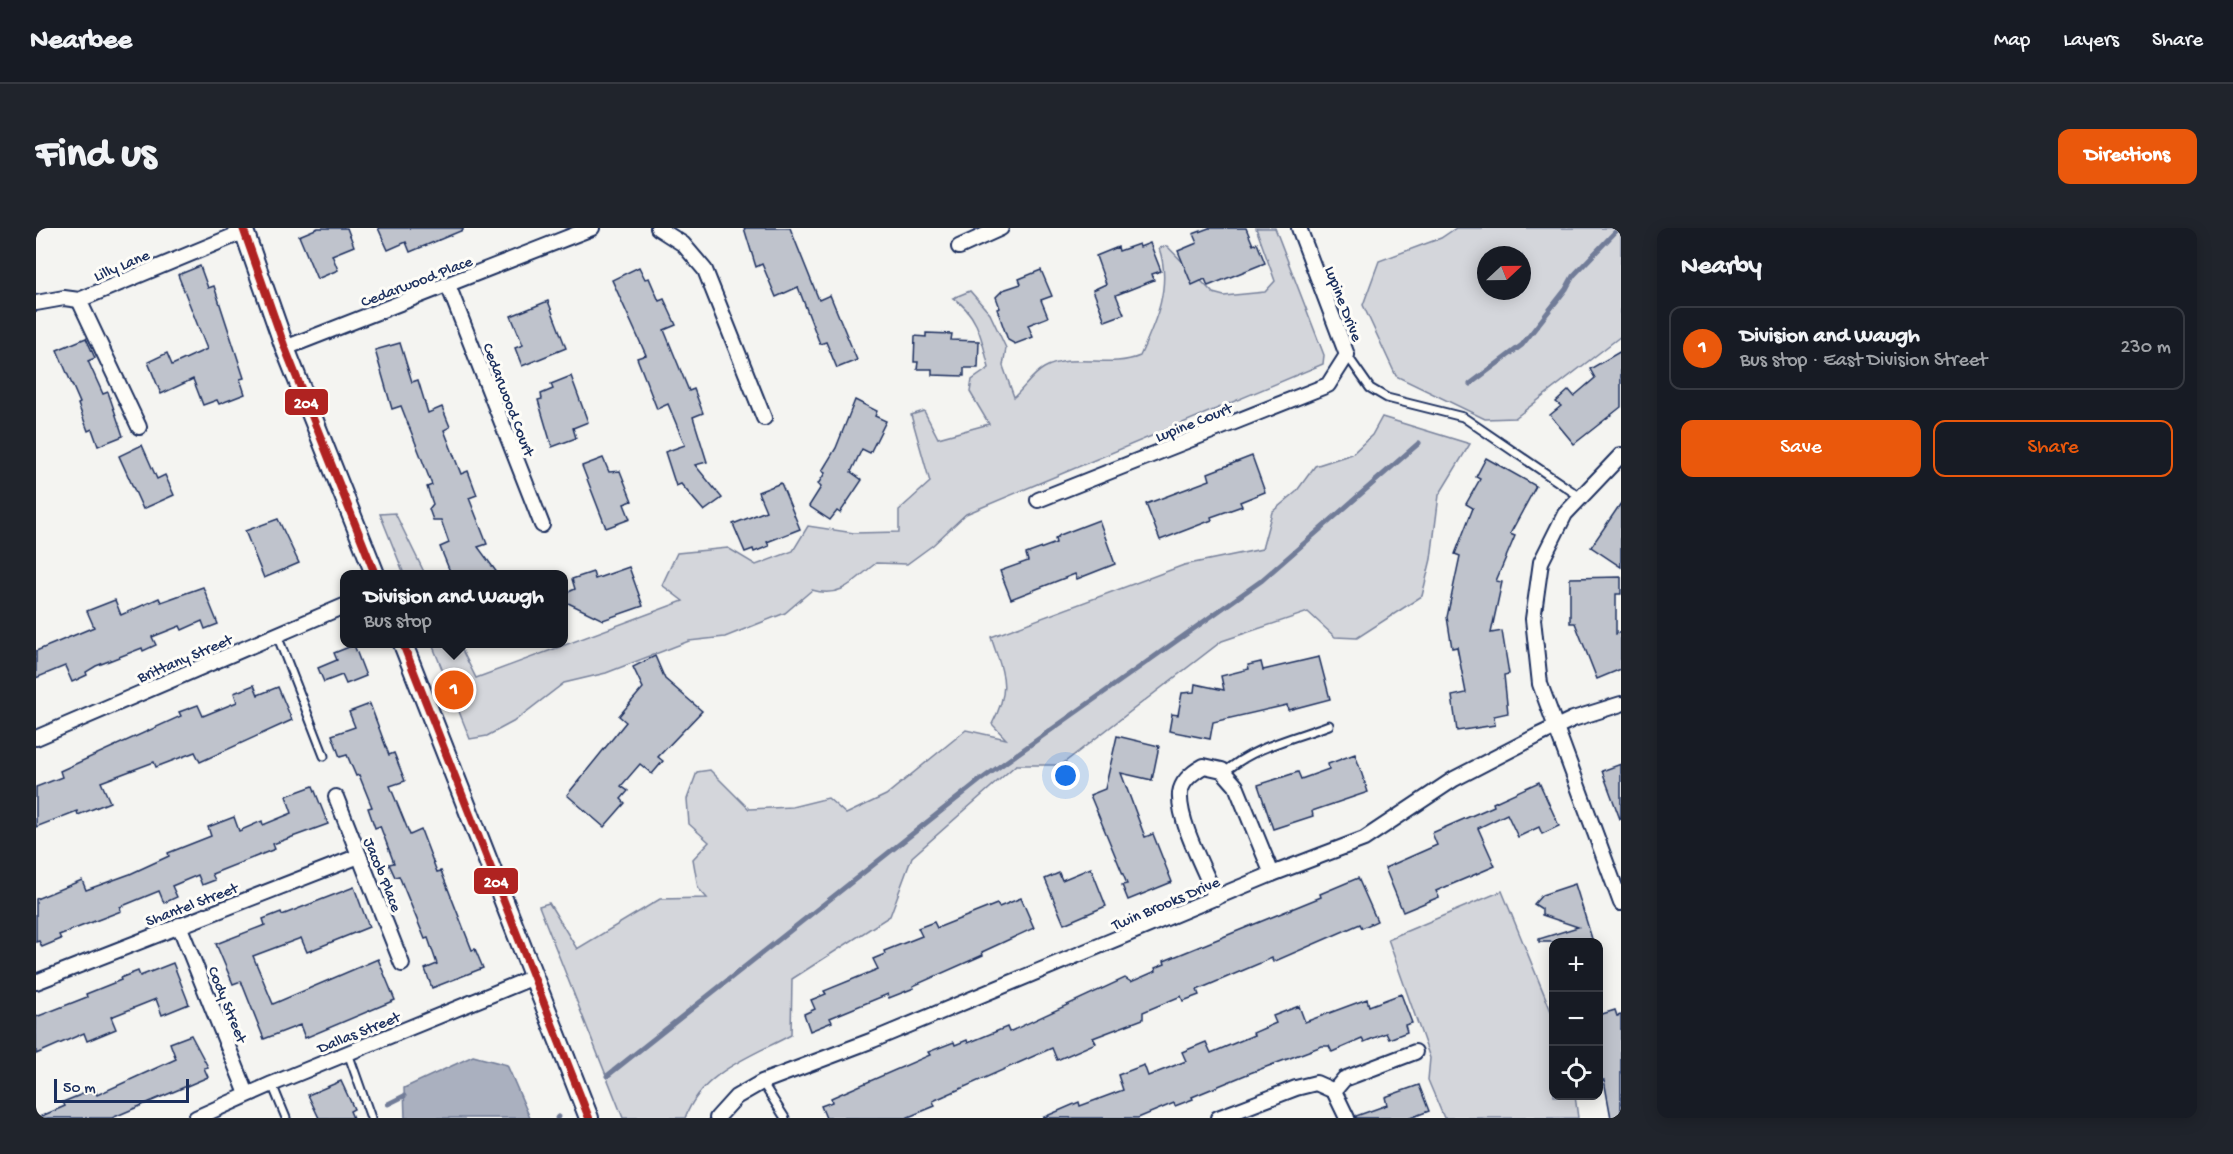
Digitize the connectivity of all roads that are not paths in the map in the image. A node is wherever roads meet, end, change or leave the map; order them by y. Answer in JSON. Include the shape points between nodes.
{"nodes":[{"id":1,"x":592,"y":228,"type":"edge"},
{"id":2,"x":658,"y":228,"type":"edge"},
{"id":3,"x":1001,"y":228,"type":"edge"},
{"id":4,"x":1299,"y":228,"type":"edge"},
{"id":5,"x":242,"y":229,"type":"edge"},
{"id":6,"x":959,"y":246,"type":"dead end"},
{"id":7,"x":448,"y":285,"type":"junction"},
{"id":8,"x":79,"y":300,"type":"junction"},
{"id":9,"x":36,"y":303,"type":"edge"},
{"id":10,"x":285,"y":348,"type":"junction"},
{"id":11,"x":1347,"y":356,"type":"junction"},
{"id":12,"x":764,"y":418,"type":"dead end"},
{"id":13,"x":139,"y":427,"type":"dead end"},
{"id":14,"x":1621,"y":455,"type":"edge"},
{"id":15,"x":1579,"y":496,"type":"junction"},
{"id":16,"x":1038,"y":500,"type":"dead end"},
{"id":17,"x":542,"y":525,"type":"dead end"},
{"id":18,"x":373,"y":570,"type":"edge"},
{"id":19,"x":340,"y":608,"type":"edge"},
{"id":20,"x":277,"y":635,"type":"junction"},
{"id":21,"x":405,"y":648,"type":"edge"},
{"id":22,"x":1621,"y":704,"type":"edge"},
{"id":23,"x":1329,"y":725,"type":"dead end"},
{"id":24,"x":1557,"y":726,"type":"junction"},
{"id":25,"x":36,"y":738,"type":"edge"},
{"id":26,"x":324,"y":756,"type":"dead end"},
{"id":27,"x":1224,"y":773,"type":"junction"},
{"id":28,"x":336,"y":797,"type":"dead end"},
{"id":29,"x":359,"y":856,"type":"junction"},
{"id":30,"x":1272,"y":874,"type":"junction"},
{"id":31,"x":1216,"y":898,"type":"junction"},
{"id":32,"x":1621,"y":903,"type":"edge"},
{"id":33,"x":179,"y":925,"type":"junction"},
{"id":34,"x":402,"y":963,"type":"dead end"},
{"id":35,"x":534,"y":977,"type":"junction"},
{"id":36,"x":36,"y":982,"type":"edge"},
{"id":37,"x":1415,"y":1052,"type":"dead end"},
{"id":38,"x":348,"y":1053,"type":"junction"},
{"id":39,"x":762,"y":1082,"type":"junction"},
{"id":40,"x":272,"y":1084,"type":"junction"},
{"id":41,"x":1334,"y":1091,"type":"junction"},
{"id":42,"x":247,"y":1094,"type":"junction"},
{"id":43,"x":196,"y":1118,"type":"edge"},
{"id":44,"x":286,"y":1118,"type":"edge"},
{"id":45,"x":371,"y":1118,"type":"edge"},
{"id":46,"x":589,"y":1118,"type":"edge"},
{"id":47,"x":717,"y":1118,"type":"edge"},
{"id":48,"x":785,"y":1118,"type":"edge"},
{"id":49,"x":1218,"y":1118,"type":"edge"},
{"id":50,"x":1347,"y":1118,"type":"edge"}],
"edges":[{"from":1,"to":7,"type":"street","name":"Cedarwood Place"},
{"from":2,"to":12,"type":"street","via":[[683,244],[705,270]]},
{"from":3,"to":6,"type":"street"},
{"from":4,"to":11,"type":"street","name":"Lupine Drive"},
{"from":5,"to":8,"type":"street","name":"Lilly Lane"},
{"from":5,"to":10,"type":"street"},
{"from":7,"to":10,"type":"street","name":"Cedarwood Place"},
{"from":7,"to":17,"type":"street","name":"Cedarwood Court"},
{"from":8,"to":9,"type":"street","name":"Lilly Lane","via":[[64,298]]},
{"from":8,"to":13,"type":"street"},
{"from":10,"to":18,"type":"street"},
{"from":11,"to":15,"type":"lane","via":[[1370,388],[1387,398],[1463,417]]},
{"from":11,"to":16,"type":"street","name":"Lupine Court","via":[[1328,385]]},
{"from":14,"to":15,"type":"street"},
{"from":15,"to":24,"type":"street","via":[[1565,514],[1541,562],[1535,590],[1533,619],[1540,684]]},
{"from":19,"to":20,"type":"street","name":"Brittany Street"},
{"from":20,"to":25,"type":"street","name":"Brittany Street"},
{"from":20,"to":26,"type":"lane"},
{"from":21,"to":35,"type":"street"},
{"from":22,"to":24,"type":"street","name":"Twin Brooks Drive"},
{"from":23,"to":27,"type":"lane","via":[[1255,752]]},
{"from":24,"to":30,"type":"street","name":"Twin Brooks Drive","via":[[1454,779],[1364,839]]},
{"from":24,"to":32,"type":"street"},
{"from":27,"to":30,"type":"street","via":[[1236,786]]},
{"from":27,"to":31,"type":"street","via":[[1204,766],[1190,774],[1180,791],[1182,813]]},
{"from":28,"to":29,"type":"street","name":"Jacob Place"},
{"from":29,"to":33,"type":"street","name":"Shantel Street"},
{"from":29,"to":34,"type":"street","name":"Jacob Place"},
{"from":30,"to":31,"type":"street","name":"Twin Brooks Drive"},
{"from":31,"to":39,"type":"street","name":"Twin Brooks Drive"},
{"from":33,"to":36,"type":"street","name":"Shantel Street"},
{"from":33,"to":42,"type":"street","name":"Cody Street"},
{"from":35,"to":38,"type":"street","name":"Dallas Street"},
{"from":35,"to":46,"type":"street"},
{"from":37,"to":41,"type":"street","via":[[1344,1079]]},
{"from":38,"to":40,"type":"street","name":"Dallas Street"},
{"from":38,"to":45,"type":"lane"},
{"from":39,"to":47,"type":"street","name":"Twin Brooks Drive","via":[[735,1097]]},
{"from":39,"to":48,"type":"lane"},
{"from":40,"to":42,"type":"street","name":"Dallas Street"},
{"from":40,"to":44,"type":"lane"},
{"from":41,"to":49,"type":"street","via":[[1316,1083]]},
{"from":41,"to":50,"type":"street"},
{"from":42,"to":43,"type":"street","name":"Dallas Street"}]}
